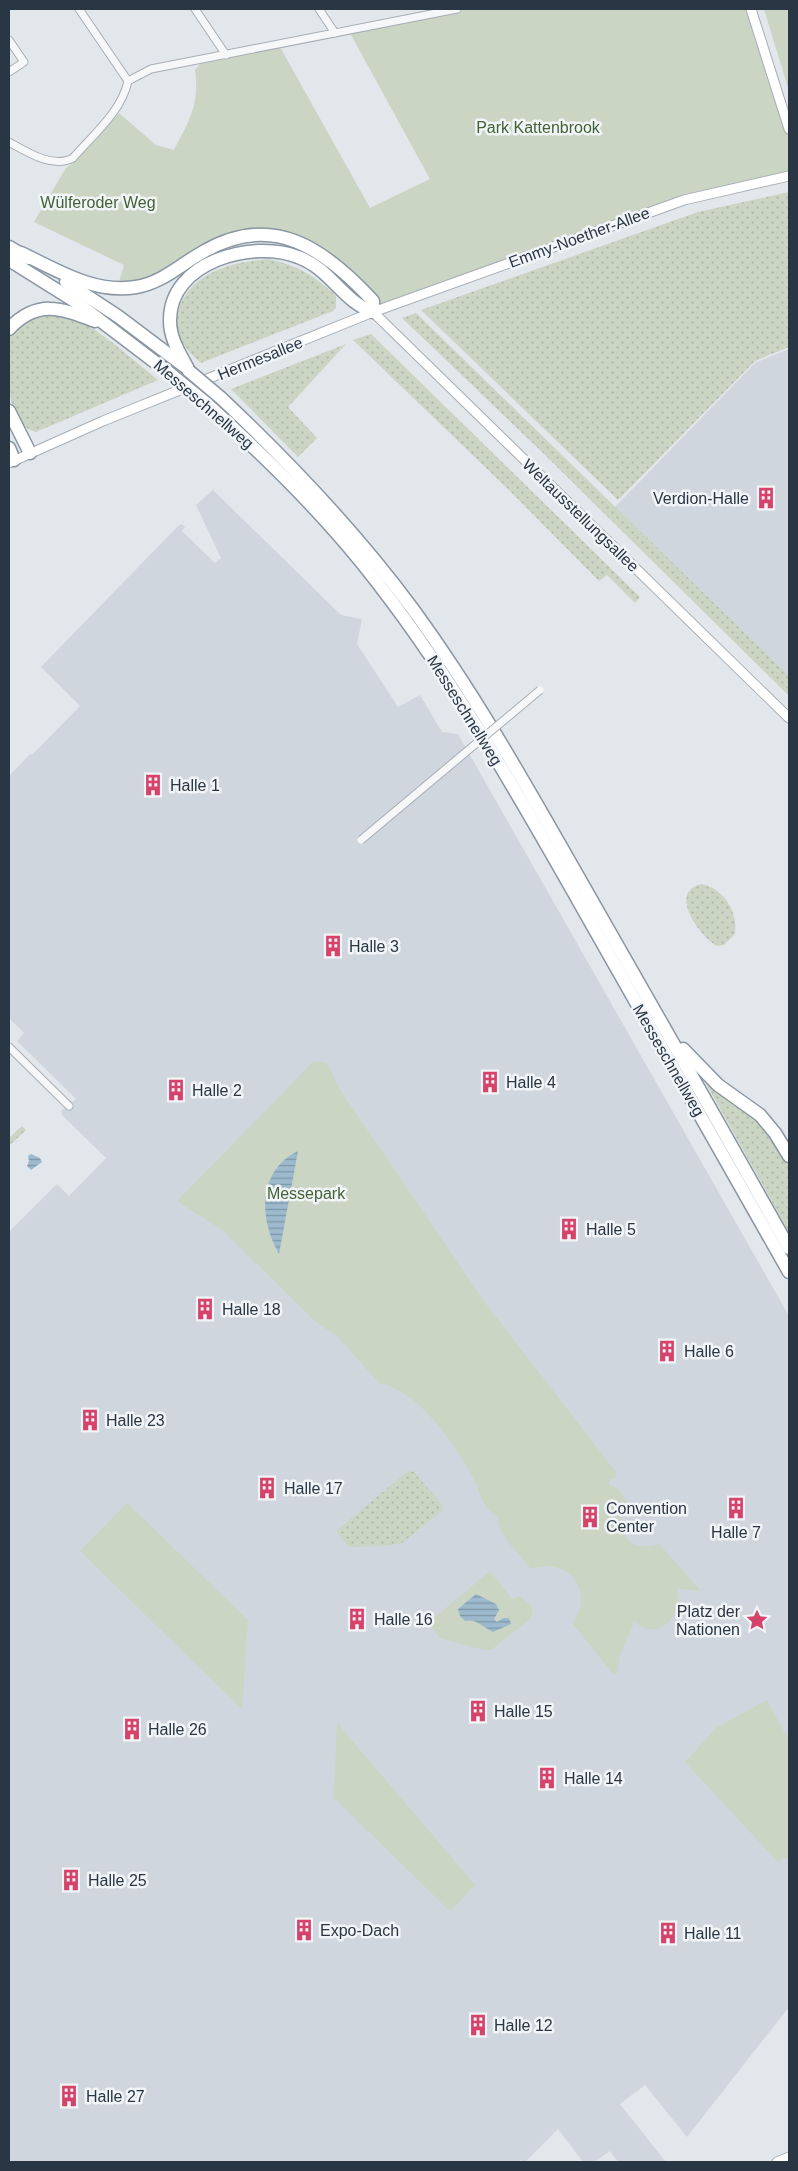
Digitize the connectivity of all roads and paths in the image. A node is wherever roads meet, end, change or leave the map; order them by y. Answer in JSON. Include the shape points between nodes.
{"nodes":[{"id":1,"x":79,"y":9,"type":"edge"},
{"id":2,"x":195,"y":9,"type":"edge"},
{"id":3,"x":319,"y":9,"type":"edge"},
{"id":4,"x":457,"y":9,"type":"edge"},
{"id":5,"x":751,"y":9,"type":"edge"},
{"id":6,"x":442,"y":10,"type":"edge"},
{"id":7,"x":335,"y":33,"type":"junction"},
{"id":8,"x":9,"y":40,"type":"edge"},
{"id":9,"x":226,"y":55,"type":"junction"},
{"id":10,"x":9,"y":72,"type":"edge"},
{"id":11,"x":128,"y":81,"type":"junction"},
{"id":12,"x":789,"y":129,"type":"edge"},
{"id":13,"x":9,"y":142,"type":"edge"},
{"id":14,"x":789,"y":176,"type":"edge"},
{"id":15,"x":9,"y":247,"type":"edge"},
{"id":16,"x":21,"y":253,"type":"junction"},
{"id":17,"x":9,"y":260,"type":"edge"},
{"id":18,"x":374,"y":312,"type":"junction"},
{"id":19,"x":111,"y":326,"type":"junction"},
{"id":20,"x":9,"y":329,"type":"edge"},
{"id":21,"x":186,"y":367,"type":"junction"},
{"id":22,"x":9,"y":411,"type":"edge"},
{"id":23,"x":30,"y":452,"type":"junction"},
{"id":24,"x":10,"y":457,"type":"edge"},
{"id":25,"x":540,"y":690,"type":"dead end"},
{"id":26,"x":789,"y":718,"type":"edge"},
{"id":27,"x":361,"y":840,"type":"dead end"},
{"id":28,"x":660,"y":1021,"type":"junction"},
{"id":29,"x":9,"y":1047,"type":"edge"},
{"id":30,"x":69,"y":1106,"type":"dead end"},
{"id":31,"x":789,"y":1156,"type":"edge"},
{"id":32,"x":789,"y":1248,"type":"edge"},
{"id":33,"x":789,"y":1272,"type":"edge"},
{"id":34,"x":789,"y":2157,"type":"edge"},
{"id":35,"x":777,"y":2162,"type":"edge"}],
"edges":[{"from":1,"to":11,"type":"street"},
{"from":2,"to":9,"type":"street"},
{"from":3,"to":7,"type":"street"},
{"from":4,"to":6,"type":"street"},
{"from":5,"to":12,"type":"main road"},
{"from":6,"to":7,"type":"street"},
{"from":7,"to":9,"type":"street"},
{"from":8,"to":10,"type":"street","via":[[24,62]]},
{"from":9,"to":11,"type":"street","via":[[151,70]]},
{"from":11,"to":13,"type":"street","via":[[116,109],[73,158],[64,163],[54,162]]},
{"from":14,"to":18,"type":"main road","name":"Emmy-Noether-Allee","via":[[657,209]]},
{"from":15,"to":16,"type":"highway","name":"Messeschnellweg"},
{"from":16,"to":18,"type":"highway","via":[[93,285],[125,288],[153,282],[219,244],[251,236],[277,236],[300,242],[329,258],[373,301]]},
{"from":16,"to":21,"type":"highway","name":"Messeschnellweg","via":[[113,312]]},
{"from":17,"to":19,"type":"highway","name":"Messeschnellweg"},
{"from":18,"to":21,"type":"highway","via":[[357,306],[321,269],[299,257],[266,250],[233,254],[192,276],[175,298],[170,314],[171,331]]},
{"from":18,"to":23,"type":"main road","name":"Hermesallee"},
{"from":18,"to":26,"type":"main road","name":"Weltausstellungsallee"},
{"from":19,"to":20,"type":"highway","via":[[51,308],[30,312]]},
{"from":19,"to":33,"type":"highway","name":"Messeschnellweg","bridge":true,"via":[[207,404],[280,472],[368,570],[432,657],[521,800]]},
{"from":21,"to":28,"type":"highway","name":"Messeschnellweg","bridge":true,"via":[[289,463],[334,511],[442,650],[500,740]]},
{"from":22,"to":23,"type":"highway"},
{"from":23,"to":24,"type":"main road","name":"Hermesallee"},
{"from":25,"to":27,"type":"street","bridge":true},
{"from":28,"to":31,"type":"highway","via":[[701,1070],[760,1116]]},
{"from":28,"to":32,"type":"highway","name":"Messeschnellweg"},
{"from":29,"to":30,"type":"street"},
{"from":34,"to":35,"type":"main road"}]}
